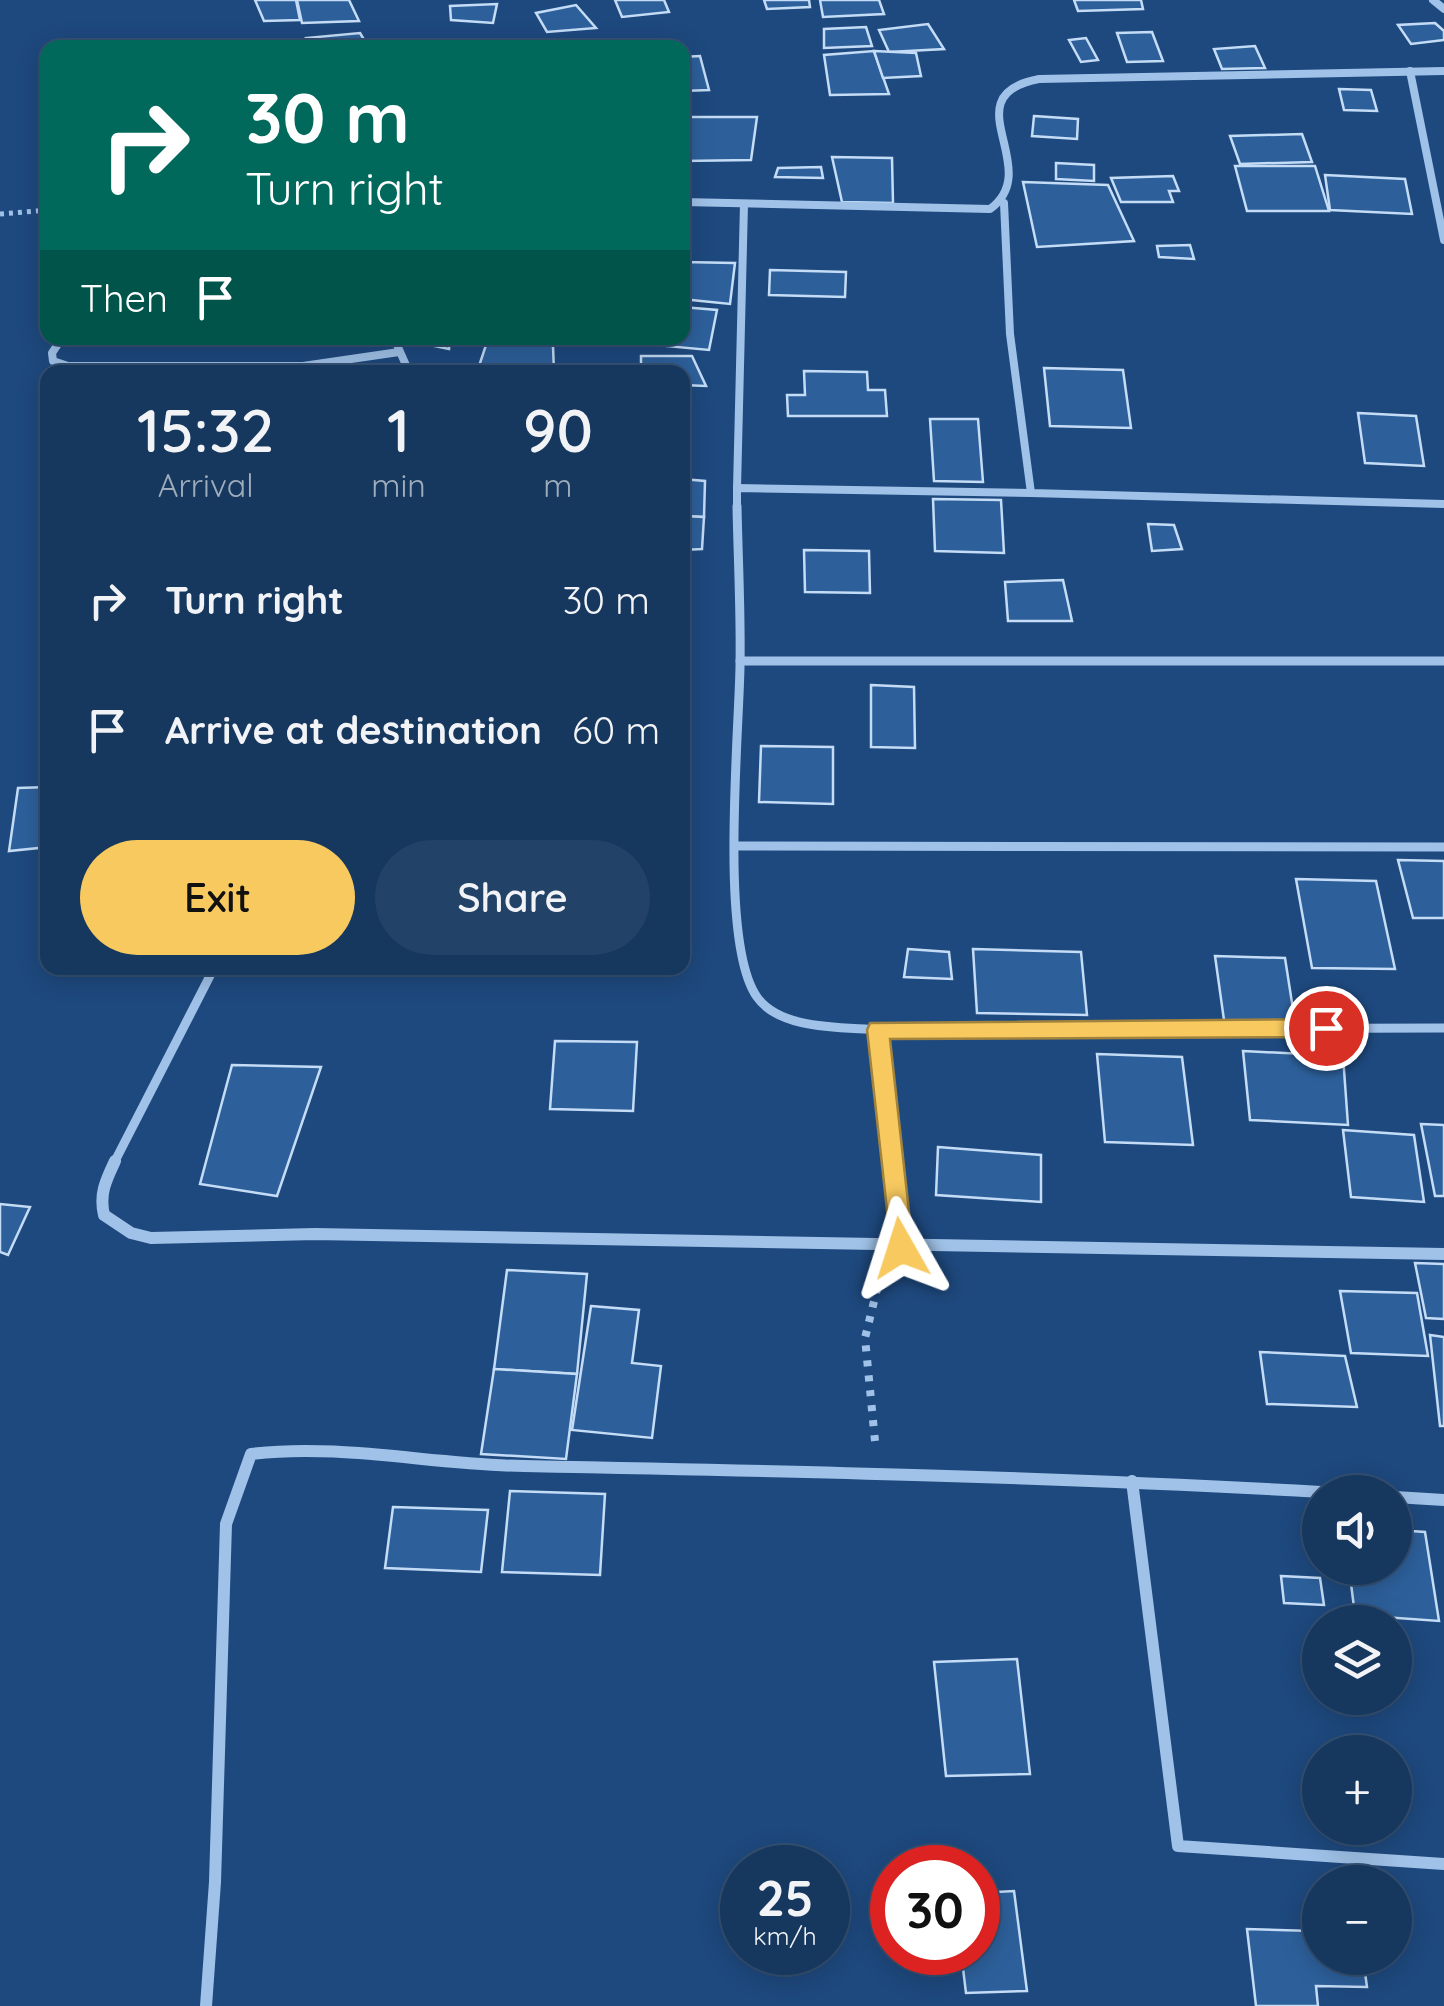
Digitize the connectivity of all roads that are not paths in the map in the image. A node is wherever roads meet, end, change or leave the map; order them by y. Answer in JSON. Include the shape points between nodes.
{"nodes":[{"id":1,"x":1434,"y":0,"type":"edge"},
{"id":2,"x":1444,"y":10,"type":"edge"},
{"id":3,"x":1444,"y":70,"type":"edge"},
{"id":4,"x":1410,"y":71,"type":"junction"},
{"id":5,"x":690,"y":202,"type":"edge"},
{"id":6,"x":1004,"y":203,"type":"junction"},
{"id":7,"x":744,"y":204,"type":"junction"},
{"id":8,"x":1444,"y":240,"type":"edge"},
{"id":9,"x":58,"y":345,"type":"edge"},
{"id":10,"x":396,"y":345,"type":"edge"},
{"id":11,"x":398,"y":352,"type":"junction"},
{"id":12,"x":65,"y":365,"type":"edge"},
{"id":13,"x":310,"y":365,"type":"edge"},
{"id":14,"x":405,"y":365,"type":"edge"},
{"id":15,"x":736,"y":488,"type":"junction"},
{"id":16,"x":1031,"y":493,"type":"junction"},
{"id":17,"x":1444,"y":504,"type":"edge"},
{"id":18,"x":740,"y":661,"type":"junction"},
{"id":19,"x":1444,"y":662,"type":"edge"},
{"id":20,"x":736,"y":846,"type":"junction"},
{"id":21,"x":1444,"y":847,"type":"edge"},
{"id":22,"x":210,"y":975,"type":"edge"},
{"id":23,"x":1444,"y":1028,"type":"edge"},
{"id":24,"x":878,"y":1030,"type":"junction"},
{"id":25,"x":901,"y":1248,"type":"junction"},
{"id":26,"x":1444,"y":1254,"type":"edge"},
{"id":27,"x":1132,"y":1481,"type":"junction"},
{"id":28,"x":1302,"y":1491,"type":"edge"},
{"id":29,"x":1412,"y":1498,"type":"edge"},
{"id":30,"x":1444,"y":1500,"type":"edge"},
{"id":31,"x":1444,"y":1864,"type":"edge"},
{"id":32,"x":206,"y":2006,"type":"edge"}],
"edges":[{"from":1,"to":2,"type":"street"},
{"from":3,"to":4,"type":"street"},
{"from":4,"to":6,"type":"street","via":[[1073,77],[1011,85],[1000,111],[1012,190]]},
{"from":4,"to":8,"type":"street"},
{"from":5,"to":7,"type":"street"},
{"from":6,"to":7,"type":"street","via":[[963,211]]},
{"from":6,"to":16,"type":"street","via":[[1010,334]]},
{"from":7,"to":15,"type":"street"},
{"from":9,"to":12,"type":"street","via":[[53,361]]},
{"from":10,"to":11,"type":"street"},
{"from":11,"to":13,"type":"street"},
{"from":11,"to":14,"type":"street"},
{"from":15,"to":16,"type":"street"},
{"from":15,"to":18,"type":"street"},
{"from":16,"to":17,"type":"street"},
{"from":18,"to":19,"type":"street"},
{"from":18,"to":20,"type":"street"},
{"from":20,"to":21,"type":"street"},
{"from":20,"to":24,"type":"street","via":[[737,926],[756,996],[790,1017]]},
{"from":22,"to":25,"type":"street","via":[[104,1183],[104,1215],[131,1233]]},
{"from":23,"to":24,"type":"street"},
{"from":24,"to":25,"type":"street"},
{"from":25,"to":26,"type":"street","via":[[1041,1244]]},
{"from":27,"to":28,"type":"street"},
{"from":27,"to":31,"type":"street","via":[[1178,1846]]},
{"from":27,"to":32,"type":"street","via":[[501,1466],[292,1449],[251,1454],[226,1524]]},
{"from":29,"to":30,"type":"street"}]}
